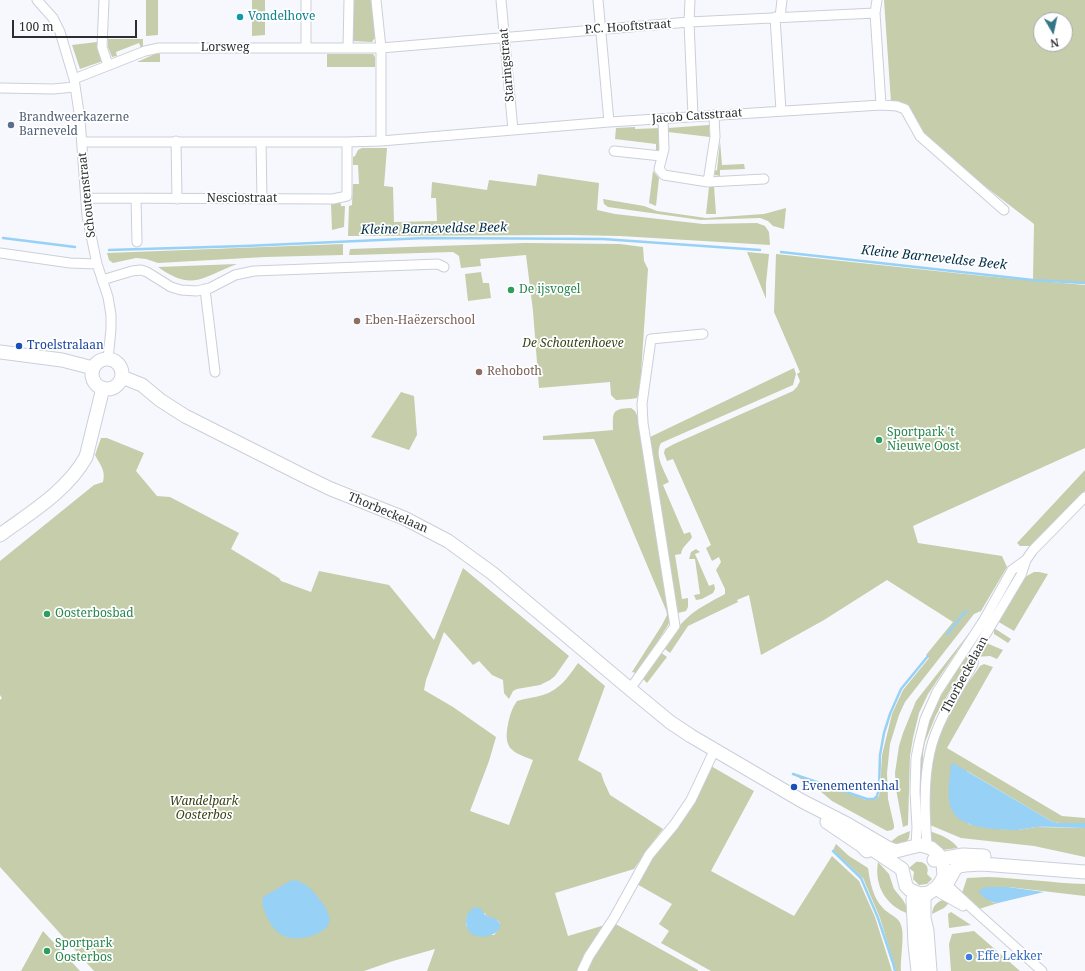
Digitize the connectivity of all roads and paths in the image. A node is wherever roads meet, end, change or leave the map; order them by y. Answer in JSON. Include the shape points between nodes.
{"nodes":[{"id":1,"x":37,"y":0,"type":"edge"},
{"id":2,"x":104,"y":0,"type":"edge"},
{"id":3,"x":306,"y":0,"type":"edge"},
{"id":4,"x":349,"y":0,"type":"edge"},
{"id":5,"x":376,"y":0,"type":"edge"},
{"id":6,"x":500,"y":0,"type":"edge"},
{"id":7,"x":598,"y":0,"type":"edge"},
{"id":8,"x":690,"y":0,"type":"edge"},
{"id":9,"x":782,"y":0,"type":"edge"},
{"id":10,"x":877,"y":0,"type":"edge"},
{"id":11,"x":875,"y":13,"type":"junction"},
{"id":12,"x":778,"y":17,"type":"junction"},
{"id":13,"x":689,"y":22,"type":"junction"},
{"id":14,"x":602,"y":28,"type":"junction"},
{"id":15,"x":504,"y":36,"type":"junction"},
{"id":16,"x":306,"y":47,"type":"junction"},
{"id":17,"x":348,"y":48,"type":"junction"},
{"id":18,"x":381,"y":48,"type":"junction"},
{"id":19,"x":108,"y":65,"type":"junction"},
{"id":20,"x":75,"y":83,"type":"junction"},
{"id":21,"x":0,"y":88,"type":"edge"},
{"id":22,"x":881,"y":105,"type":"junction"},
{"id":23,"x":781,"y":111,"type":"junction"},
{"id":24,"x":714,"y":115,"type":"junction"},
{"id":25,"x":693,"y":116,"type":"junction"},
{"id":26,"x":663,"y":119,"type":"junction"},
{"id":27,"x":609,"y":122,"type":"junction"},
{"id":28,"x":513,"y":130,"type":"junction"},
{"id":29,"x":176,"y":141,"type":"junction"},
{"id":30,"x":381,"y":141,"type":"junction"},
{"id":31,"x":82,"y":142,"type":"junction"},
{"id":32,"x":261,"y":142,"type":"junction"},
{"id":33,"x":347,"y":142,"type":"junction"},
{"id":34,"x":614,"y":151,"type":"dead end"},
{"id":35,"x":661,"y":156,"type":"junction"},
{"id":36,"x":764,"y":179,"type":"dead end"},
{"id":37,"x":708,"y":182,"type":"junction"},
{"id":38,"x":86,"y":198,"type":"junction"},
{"id":39,"x":136,"y":198,"type":"junction"},
{"id":40,"x":177,"y":198,"type":"junction"},
{"id":41,"x":262,"y":199,"type":"junction"},
{"id":42,"x":1004,"y":210,"type":"dead end"},
{"id":43,"x":136,"y":242,"type":"dead end"},
{"id":44,"x":0,"y":253,"type":"edge"},
{"id":45,"x":97,"y":264,"type":"junction"},
{"id":46,"x":444,"y":267,"type":"dead end"},
{"id":47,"x":102,"y":280,"type":"junction"},
{"id":48,"x":205,"y":289,"type":"junction"},
{"id":49,"x":703,"y":334,"type":"dead end"},
{"id":50,"x":0,"y":352,"type":"edge"},
{"id":51,"x":108,"y":359,"type":"junction"},
{"id":52,"x":93,"y":368,"type":"junction"},
{"id":53,"x":215,"y":372,"type":"dead end"},
{"id":54,"x":122,"y":377,"type":"junction"},
{"id":55,"x":103,"y":388,"type":"junction"},
{"id":56,"x":1085,"y":496,"type":"edge"},
{"id":57,"x":0,"y":536,"type":"edge"},
{"id":58,"x":1026,"y":560,"type":"junction"},
{"id":59,"x":630,"y":689,"type":"junction"},
{"id":60,"x":714,"y":751,"type":"junction"},
{"id":61,"x":802,"y":801,"type":"junction"},
{"id":62,"x":926,"y":852,"type":"junction"},
{"id":63,"x":1085,"y":867,"type":"edge"},
{"id":64,"x":897,"y":869,"type":"junction"},
{"id":65,"x":1085,"y":872,"type":"edge"},
{"id":66,"x":934,"y":890,"type":"junction"},
{"id":67,"x":582,"y":971,"type":"edge"},
{"id":68,"x":918,"y":971,"type":"edge"},
{"id":69,"x":930,"y":971,"type":"edge"},
{"id":70,"x":1042,"y":971,"type":"edge"}],
"edges":[{"from":1,"to":20,"type":"street","name":"Schoutenstraat","via":[[53,18],[60,32]]},
{"from":2,"to":19,"type":"street","via":[[102,47]]},
{"from":3,"to":16,"type":"street"},
{"from":4,"to":17,"type":"street"},
{"from":5,"to":18,"type":"street"},
{"from":6,"to":15,"type":"street","name":"Staringstraat"},
{"from":7,"to":14,"type":"street"},
{"from":8,"to":13,"type":"street"},
{"from":9,"to":12,"type":"street"},
{"from":10,"to":11,"type":"street"},
{"from":11,"to":12,"type":"street","name":"P.C. Hooftstraat"},
{"from":11,"to":22,"type":"street"},
{"from":12,"to":13,"type":"street","name":"P.C. Hooftstraat"},
{"from":12,"to":23,"type":"street"},
{"from":13,"to":14,"type":"street","name":"P.C. Hooftstraat"},
{"from":13,"to":25,"type":"street"},
{"from":14,"to":15,"type":"street","name":"P.C. Hooftstraat"},
{"from":14,"to":27,"type":"street"},
{"from":15,"to":18,"type":"street","name":"P.C. Hooftstraat"},
{"from":15,"to":28,"type":"street","name":"Staringstraat"},
{"from":16,"to":17,"type":"street","name":"Lorsweg"},
{"from":16,"to":19,"type":"street","name":"Lorsweg","via":[[159,48]]},
{"from":17,"to":18,"type":"street","name":"Lorsweg"},
{"from":18,"to":30,"type":"street"},
{"from":19,"to":20,"type":"street","name":"Lorsweg"},
{"from":20,"to":21,"type":"street","name":"Lorsweg","via":[[53,88]]},
{"from":20,"to":31,"type":"street","name":"Schoutenstraat"},
{"from":22,"to":23,"type":"street","name":"Jacob Catsstraat"},
{"from":22,"to":42,"type":"street","name":"Jacob Catsstraat","via":[[905,109],[920,136]]},
{"from":23,"to":24,"type":"street","name":"Jacob Catsstraat"},
{"from":24,"to":25,"type":"street","name":"Jacob Catsstraat"},
{"from":24,"to":37,"type":"street","via":[[716,137]]},
{"from":25,"to":26,"type":"street","name":"Jacob Catsstraat"},
{"from":26,"to":27,"type":"street","name":"Jacob Catsstraat"},
{"from":26,"to":35,"type":"street","via":[[664,149]]},
{"from":27,"to":28,"type":"street","name":"Jacob Catsstraat"},
{"from":28,"to":30,"type":"street","name":"Jacob Catsstraat"},
{"from":29,"to":31,"type":"street","name":"Jacob Catsstraat"},
{"from":29,"to":32,"type":"street","name":"Jacob Catsstraat"},
{"from":29,"to":40,"type":"street"},
{"from":30,"to":33,"type":"street","name":"Jacob Catsstraat"},
{"from":31,"to":38,"type":"street","name":"Schoutenstraat"},
{"from":32,"to":33,"type":"street","name":"Jacob Catsstraat"},
{"from":32,"to":41,"type":"street"},
{"from":33,"to":41,"type":"street","name":"Nesciostraat","via":[[347,196],[333,199]]},
{"from":34,"to":35,"type":"street"},
{"from":35,"to":37,"type":"street","via":[[659,169],[664,175]]},
{"from":36,"to":37,"type":"street"},
{"from":38,"to":39,"type":"street","name":"Nesciostraat"},
{"from":38,"to":45,"type":"street","name":"Schoutenstraat"},
{"from":39,"to":40,"type":"street","name":"Nesciostraat"},
{"from":39,"to":43,"type":"street"},
{"from":40,"to":41,"type":"street","name":"Nesciostraat"},
{"from":44,"to":45,"type":"street","via":[[70,263]]},
{"from":45,"to":47,"type":"street","name":"Schoutenstraat"},
{"from":46,"to":48,"type":"street","via":[[438,264],[254,271],[235,275]]},
{"from":47,"to":48,"type":"street","via":[[141,270],[181,290]]},
{"from":47,"to":51,"type":"street","name":"Schoutenstraat","via":[[111,315]]},
{"from":48,"to":53,"type":"street"},
{"from":49,"to":59,"type":"street","via":[[650,339],[642,404],[643,423],[675,626]]},
{"from":50,"to":52,"type":"main road","via":[[62,360]]},
{"from":51,"to":52,"type":"main road","via":[[102,360]]},
{"from":51,"to":54,"type":"main road","via":[[119,365]]},
{"from":52,"to":55,"type":"main road","via":[[94,380]]},
{"from":54,"to":55,"type":"main road","via":[[115,386]]},
{"from":54,"to":59,"type":"main road","name":"Thorbeckelaan","via":[[142,385],[186,416],[306,477],[404,518],[448,541],[492,574]]},
{"from":55,"to":57,"type":"main road","via":[[86,457],[80,468],[58,491]]},
{"from":56,"to":58,"type":"street","name":"Thorbeckelaan"},
{"from":58,"to":62,"type":"street","name":"Thorbeckelaan","via":[[1021,575],[974,654],[973,664],[943,716],[934,738],[926,776]]},
{"from":58,"to":62,"type":"street","name":"Thorbeckelaan","via":[[1012,570],[933,701],[925,719],[918,743],[915,792]]},
{"from":59,"to":60,"type":"main road","name":"Thorbeckelaan","via":[[670,722]]},
{"from":60,"to":61,"type":"main road","name":"Thorbeckelaan"},
{"from":60,"to":67,"type":"street","via":[[691,800],[674,826],[649,855]]},
{"from":61,"to":62,"type":"main road","name":"Thorbeckelaan","via":[[883,846],[896,851]]},
{"from":61,"to":64,"type":"main road","name":"Thorbeckelaan","via":[[872,855]]},
{"from":62,"to":63,"type":"main road"},
{"from":62,"to":64,"type":"main road","via":[[905,857]]},
{"from":62,"to":66,"type":"main road","via":[[944,869]]},
{"from":64,"to":66,"type":"main road","via":[[898,885],[904,894]]},
{"from":65,"to":66,"type":"main road","via":[[982,864],[959,866]]},
{"from":66,"to":68,"type":"main road","via":[[915,944]]},
{"from":66,"to":69,"type":"main road","via":[[927,930]]},
{"from":66,"to":70,"type":"street","via":[[975,912]]}]}
